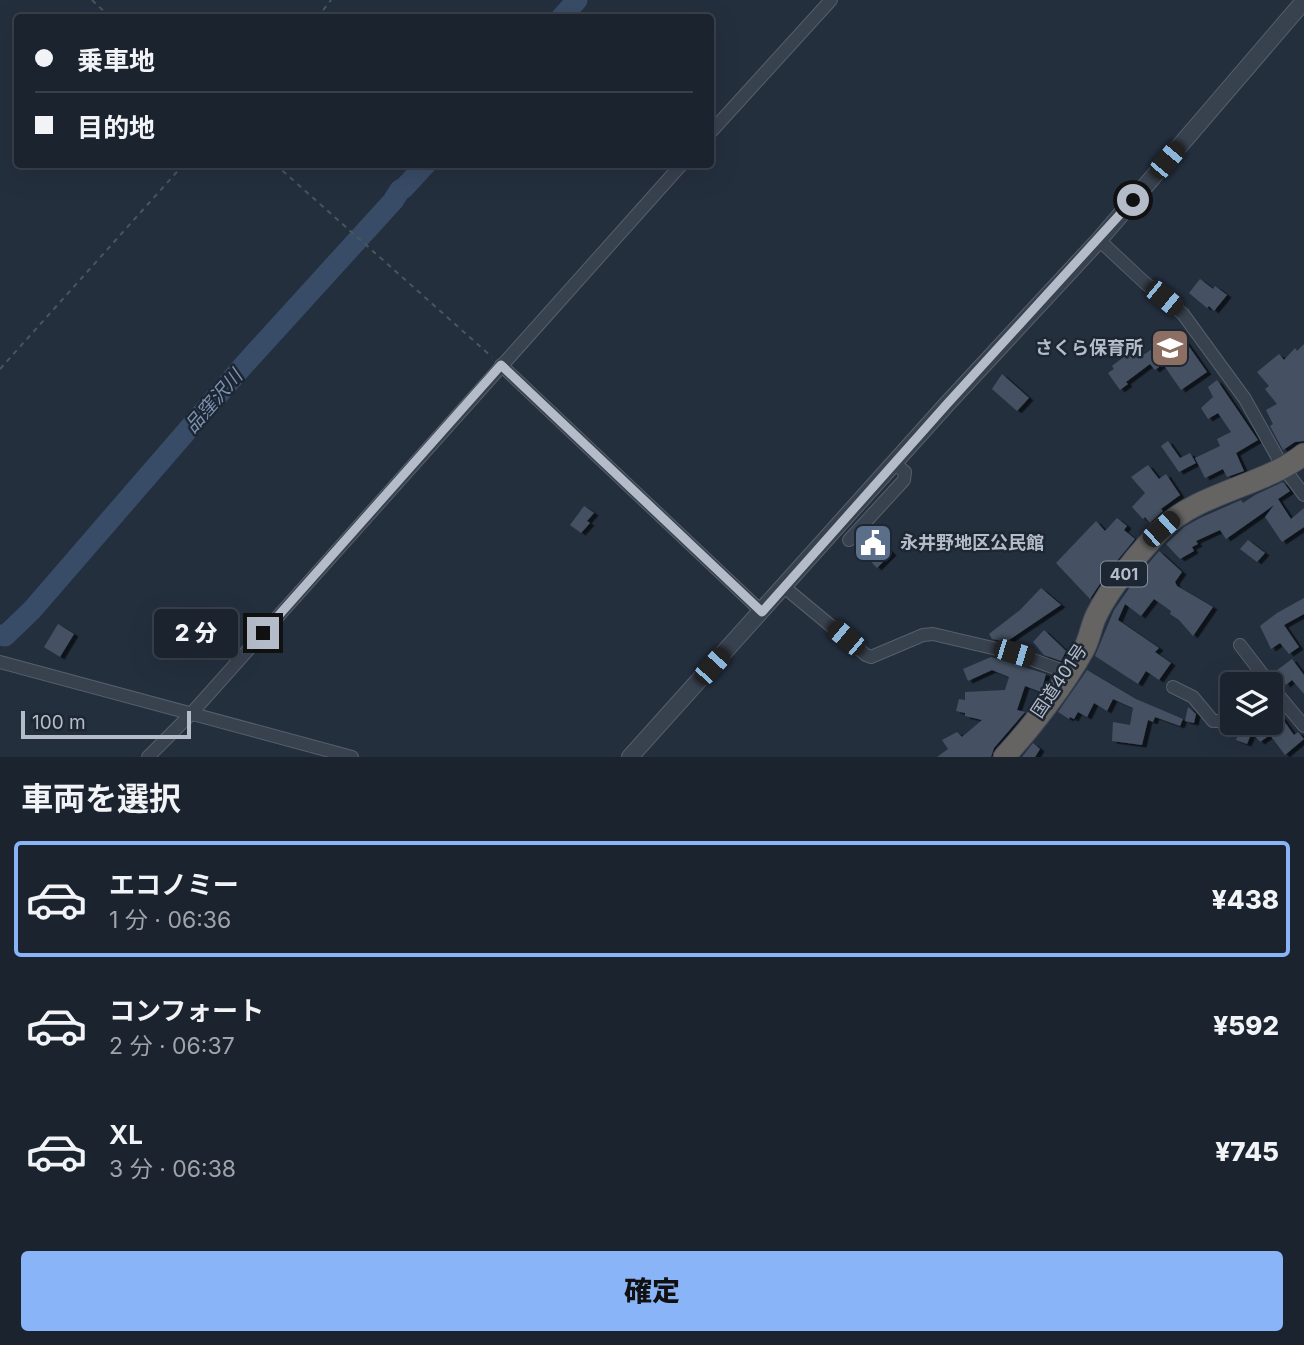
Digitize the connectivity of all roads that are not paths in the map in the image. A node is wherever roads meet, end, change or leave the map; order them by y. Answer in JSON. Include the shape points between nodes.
{"nodes":[{"id":1,"x":831,"y":0,"type":"edge"},
{"id":2,"x":1304,"y":1,"type":"edge"},
{"id":3,"x":714,"y":129,"type":"edge"},
{"id":4,"x":678,"y":168,"type":"edge"},
{"id":5,"x":1099,"y":240,"type":"junction"},
{"id":6,"x":501,"y":365,"type":"junction"},
{"id":7,"x":1304,"y":454,"type":"edge"},
{"id":8,"x":894,"y":463,"type":"junction"},
{"id":9,"x":1283,"y":467,"type":"junction"},
{"id":10,"x":1304,"y":495,"type":"edge"},
{"id":11,"x":849,"y":541,"type":"dead end"},
{"id":12,"x":784,"y":587,"type":"junction"},
{"id":13,"x":762,"y":612,"type":"junction"},
{"id":14,"x":1240,"y":645,"type":"dead end"},
{"id":15,"x":0,"y":662,"type":"edge"},
{"id":16,"x":1260,"y":672,"type":"edge"},
{"id":17,"x":1069,"y":673,"type":"junction"},
{"id":18,"x":1173,"y":687,"type":"dead end"},
{"id":19,"x":1283,"y":700,"type":"edge"},
{"id":20,"x":190,"y":715,"type":"junction"},
{"id":21,"x":1220,"y":721,"type":"edge"},
{"id":22,"x":1304,"y":726,"type":"edge"},
{"id":23,"x":148,"y":757,"type":"edge"},
{"id":24,"x":352,"y":757,"type":"edge"},
{"id":25,"x":630,"y":757,"type":"edge"},
{"id":26,"x":1004,"y":757,"type":"edge"}],
"edges":[{"from":1,"to":3,"type":"street"},
{"from":2,"to":5,"type":"street"},
{"from":4,"to":6,"type":"street"},
{"from":5,"to":8,"type":"street"},
{"from":5,"to":9,"type":"street","via":[[1183,314],[1245,399]]},
{"from":6,"to":13,"type":"street"},
{"from":6,"to":20,"type":"street"},
{"from":7,"to":9,"type":"highway","name":"国道401号","number":"401"},
{"from":8,"to":11,"type":"street","via":[[905,472],[904,480]]},
{"from":8,"to":12,"type":"street"},
{"from":9,"to":10,"type":"street"},
{"from":9,"to":17,"type":"highway","name":"国道401号","number":"401","via":[[1181,514],[1161,529],[1115,585]]},
{"from":12,"to":13,"type":"street"},
{"from":12,"to":17,"type":"street","via":[[871,657],[933,634],[1014,653]]},
{"from":13,"to":25,"type":"street"},
{"from":14,"to":16,"type":"street"},
{"from":15,"to":20,"type":"street"},
{"from":17,"to":26,"type":"highway","name":"国道401号","number":"401"},
{"from":18,"to":21,"type":"street","via":[[1193,696],[1213,721]]},
{"from":19,"to":22,"type":"street"},
{"from":20,"to":23,"type":"street"},
{"from":20,"to":24,"type":"street"}]}
